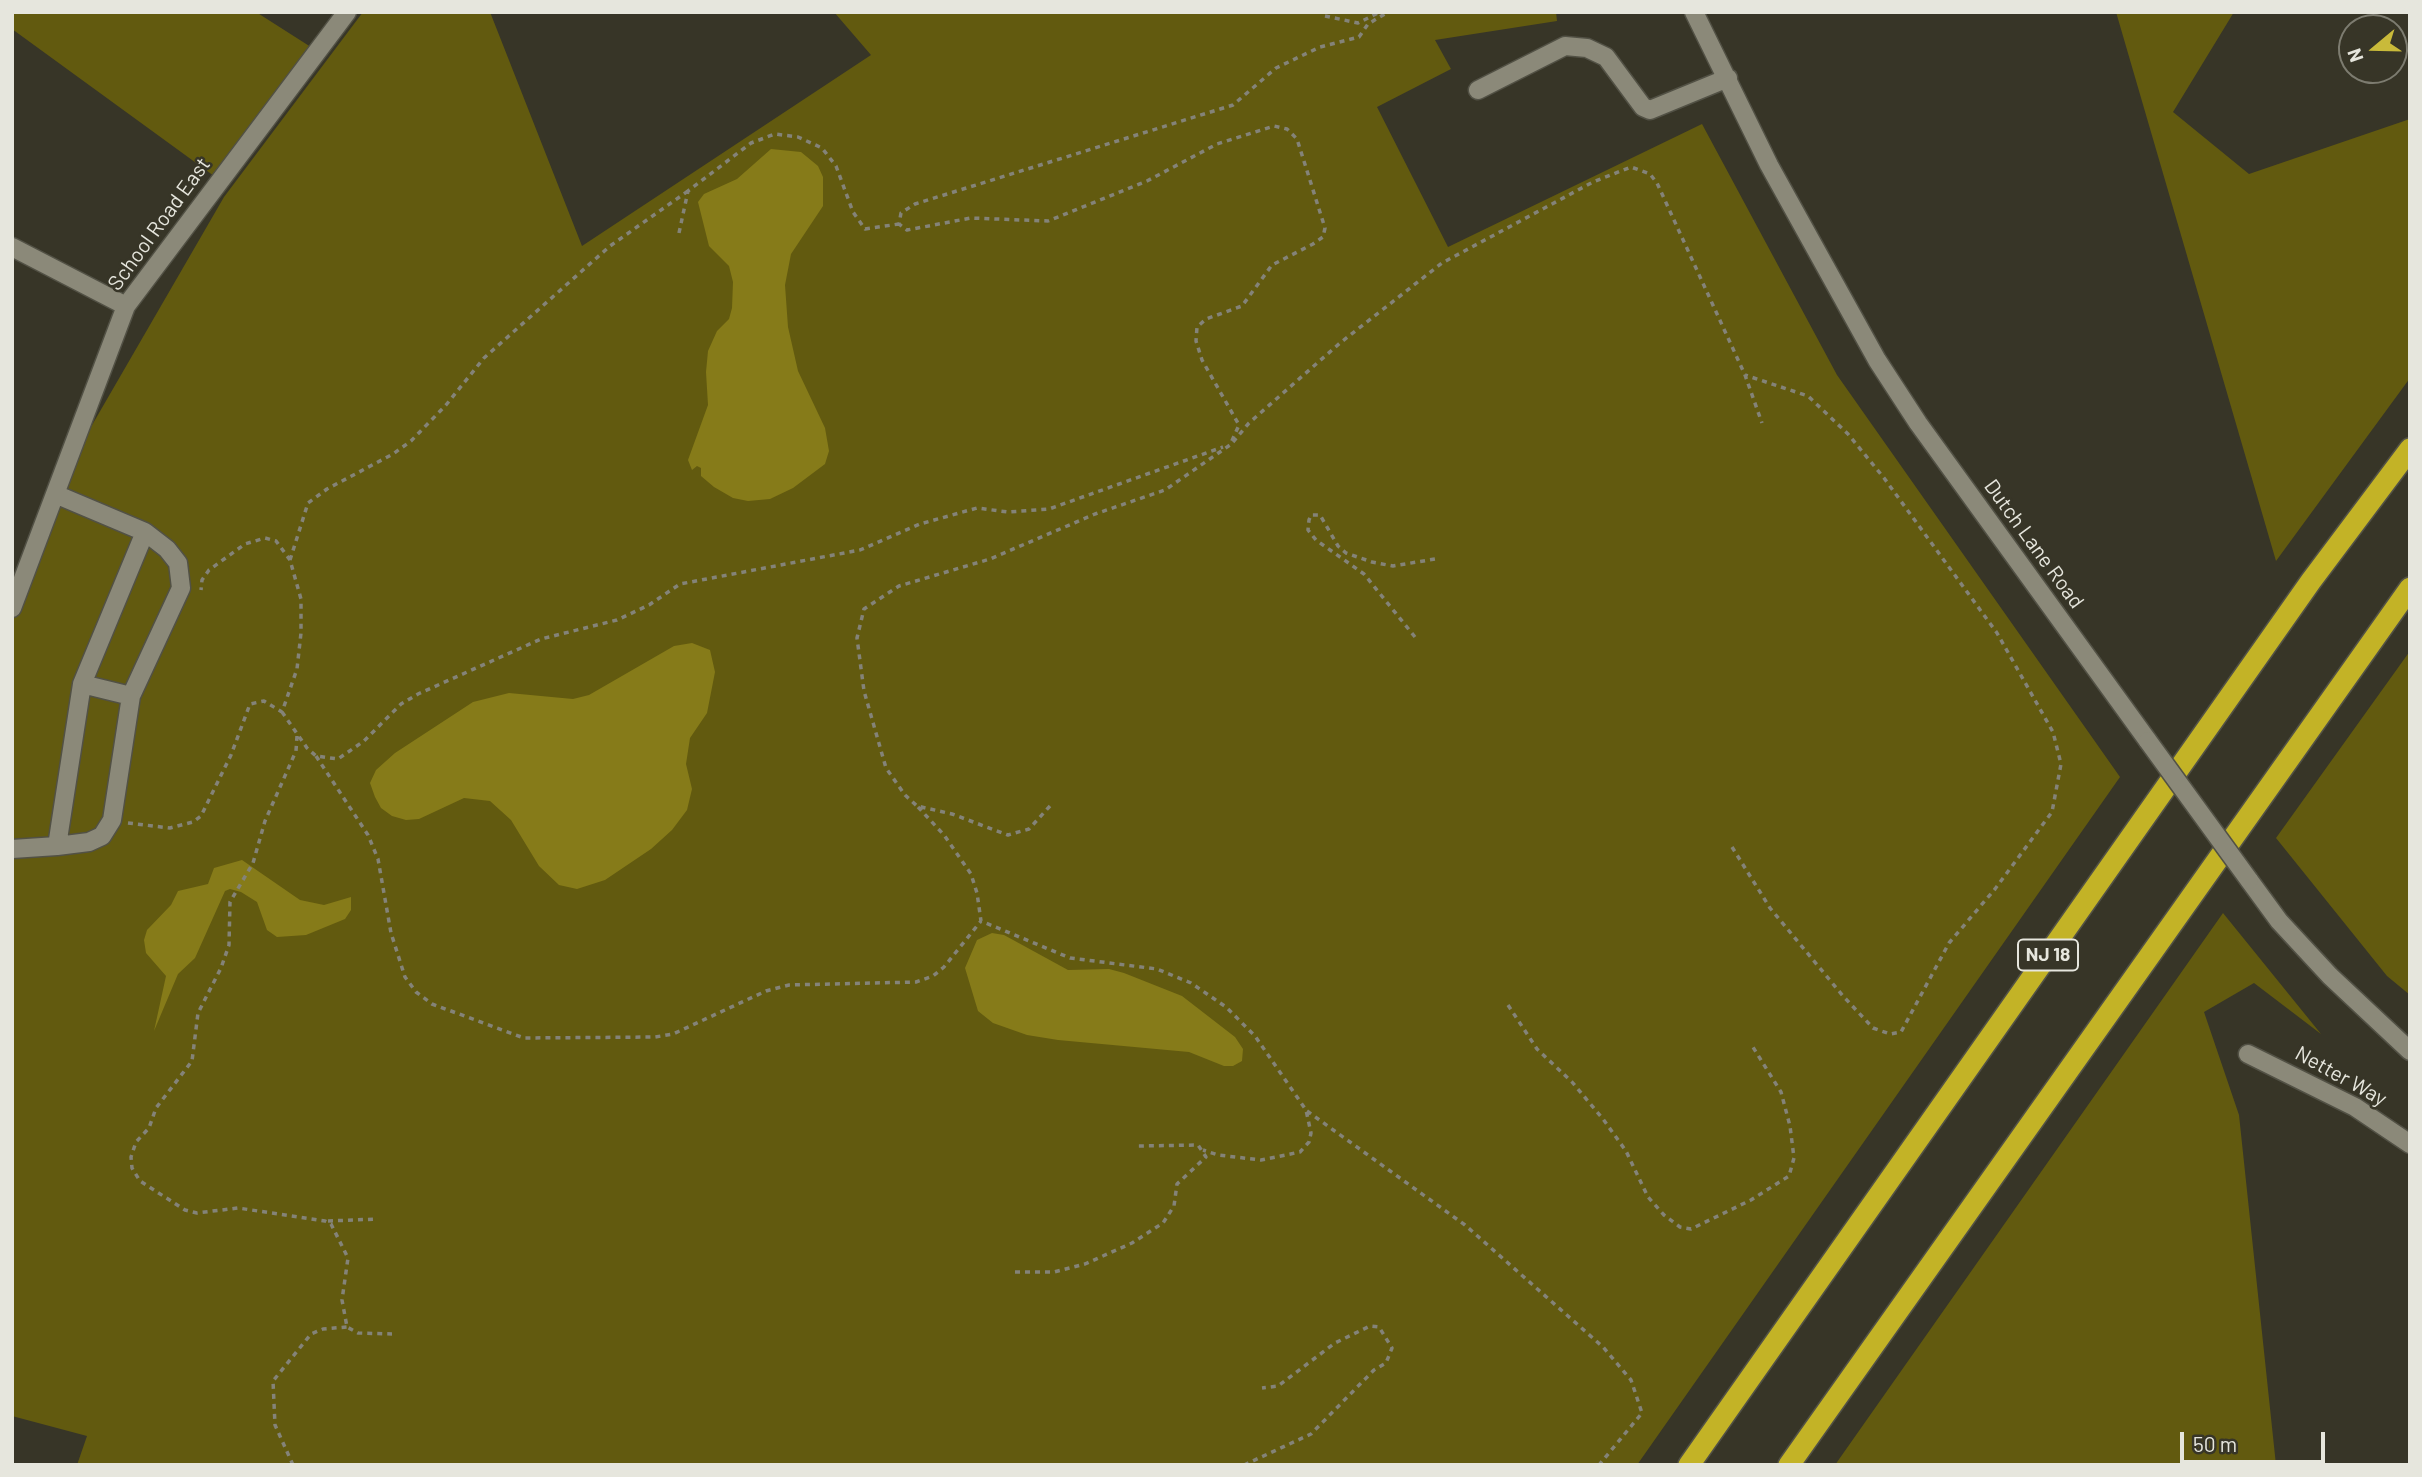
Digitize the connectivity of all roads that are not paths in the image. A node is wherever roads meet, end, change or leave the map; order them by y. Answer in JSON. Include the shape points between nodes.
{"nodes":[{"id":1,"x":347,"y":12,"type":"edge"},
{"id":2,"x":1694,"y":12,"type":"edge"},
{"id":3,"x":1728,"y":78,"type":"junction"},
{"id":4,"x":1478,"y":90,"type":"dead end"},
{"id":5,"x":12,"y":247,"type":"edge"},
{"id":6,"x":126,"y":306,"type":"junction"},
{"id":7,"x":2410,"y":449,"type":"edge"},
{"id":8,"x":55,"y":495,"type":"junction"},
{"id":9,"x":145,"y":532,"type":"junction"},
{"id":10,"x":2410,"y":588,"type":"edge"},
{"id":11,"x":12,"y":608,"type":"edge"},
{"id":12,"x":82,"y":684,"type":"junction"},
{"id":13,"x":131,"y":696,"type":"junction"},
{"id":14,"x":57,"y":846,"type":"junction"},
{"id":15,"x":12,"y":849,"type":"edge"},
{"id":16,"x":2410,"y":1051,"type":"edge"},
{"id":17,"x":2248,"y":1054,"type":"dead end"},
{"id":18,"x":2410,"y":1144,"type":"edge"},
{"id":19,"x":1689,"y":1465,"type":"edge"},
{"id":20,"x":1789,"y":1465,"type":"edge"}],
"edges":[{"from":1,"to":6,"type":"street","name":"School Road East"},
{"from":2,"to":3,"type":"street","name":"Dutch Lane Road"},
{"from":3,"to":4,"type":"street","via":[[1650,110],[1606,57],[1587,48],[1565,46]]},
{"from":3,"to":16,"type":"street","name":"Dutch Lane Road","bridge":true,"via":[[1775,176],[1877,360],[1918,423],[2279,921]]},
{"from":5,"to":6,"type":"street"},
{"from":6,"to":8,"type":"street","name":"School Road East"},
{"from":7,"to":19,"type":"highway","number":"NJ 18","via":[[2311,581]]},
{"from":8,"to":9,"type":"street"},
{"from":8,"to":11,"type":"street","name":"School Road East"},
{"from":9,"to":12,"type":"street"},
{"from":9,"to":13,"type":"street","via":[[178,563],[180,588]]},
{"from":10,"to":20,"type":"highway"},
{"from":12,"to":13,"type":"street"},
{"from":12,"to":14,"type":"street"},
{"from":13,"to":14,"type":"street","via":[[113,820],[102,836]]},
{"from":14,"to":15,"type":"street"},
{"from":17,"to":18,"type":"street","name":"Netter Way","via":[[2355,1107]]}]}
